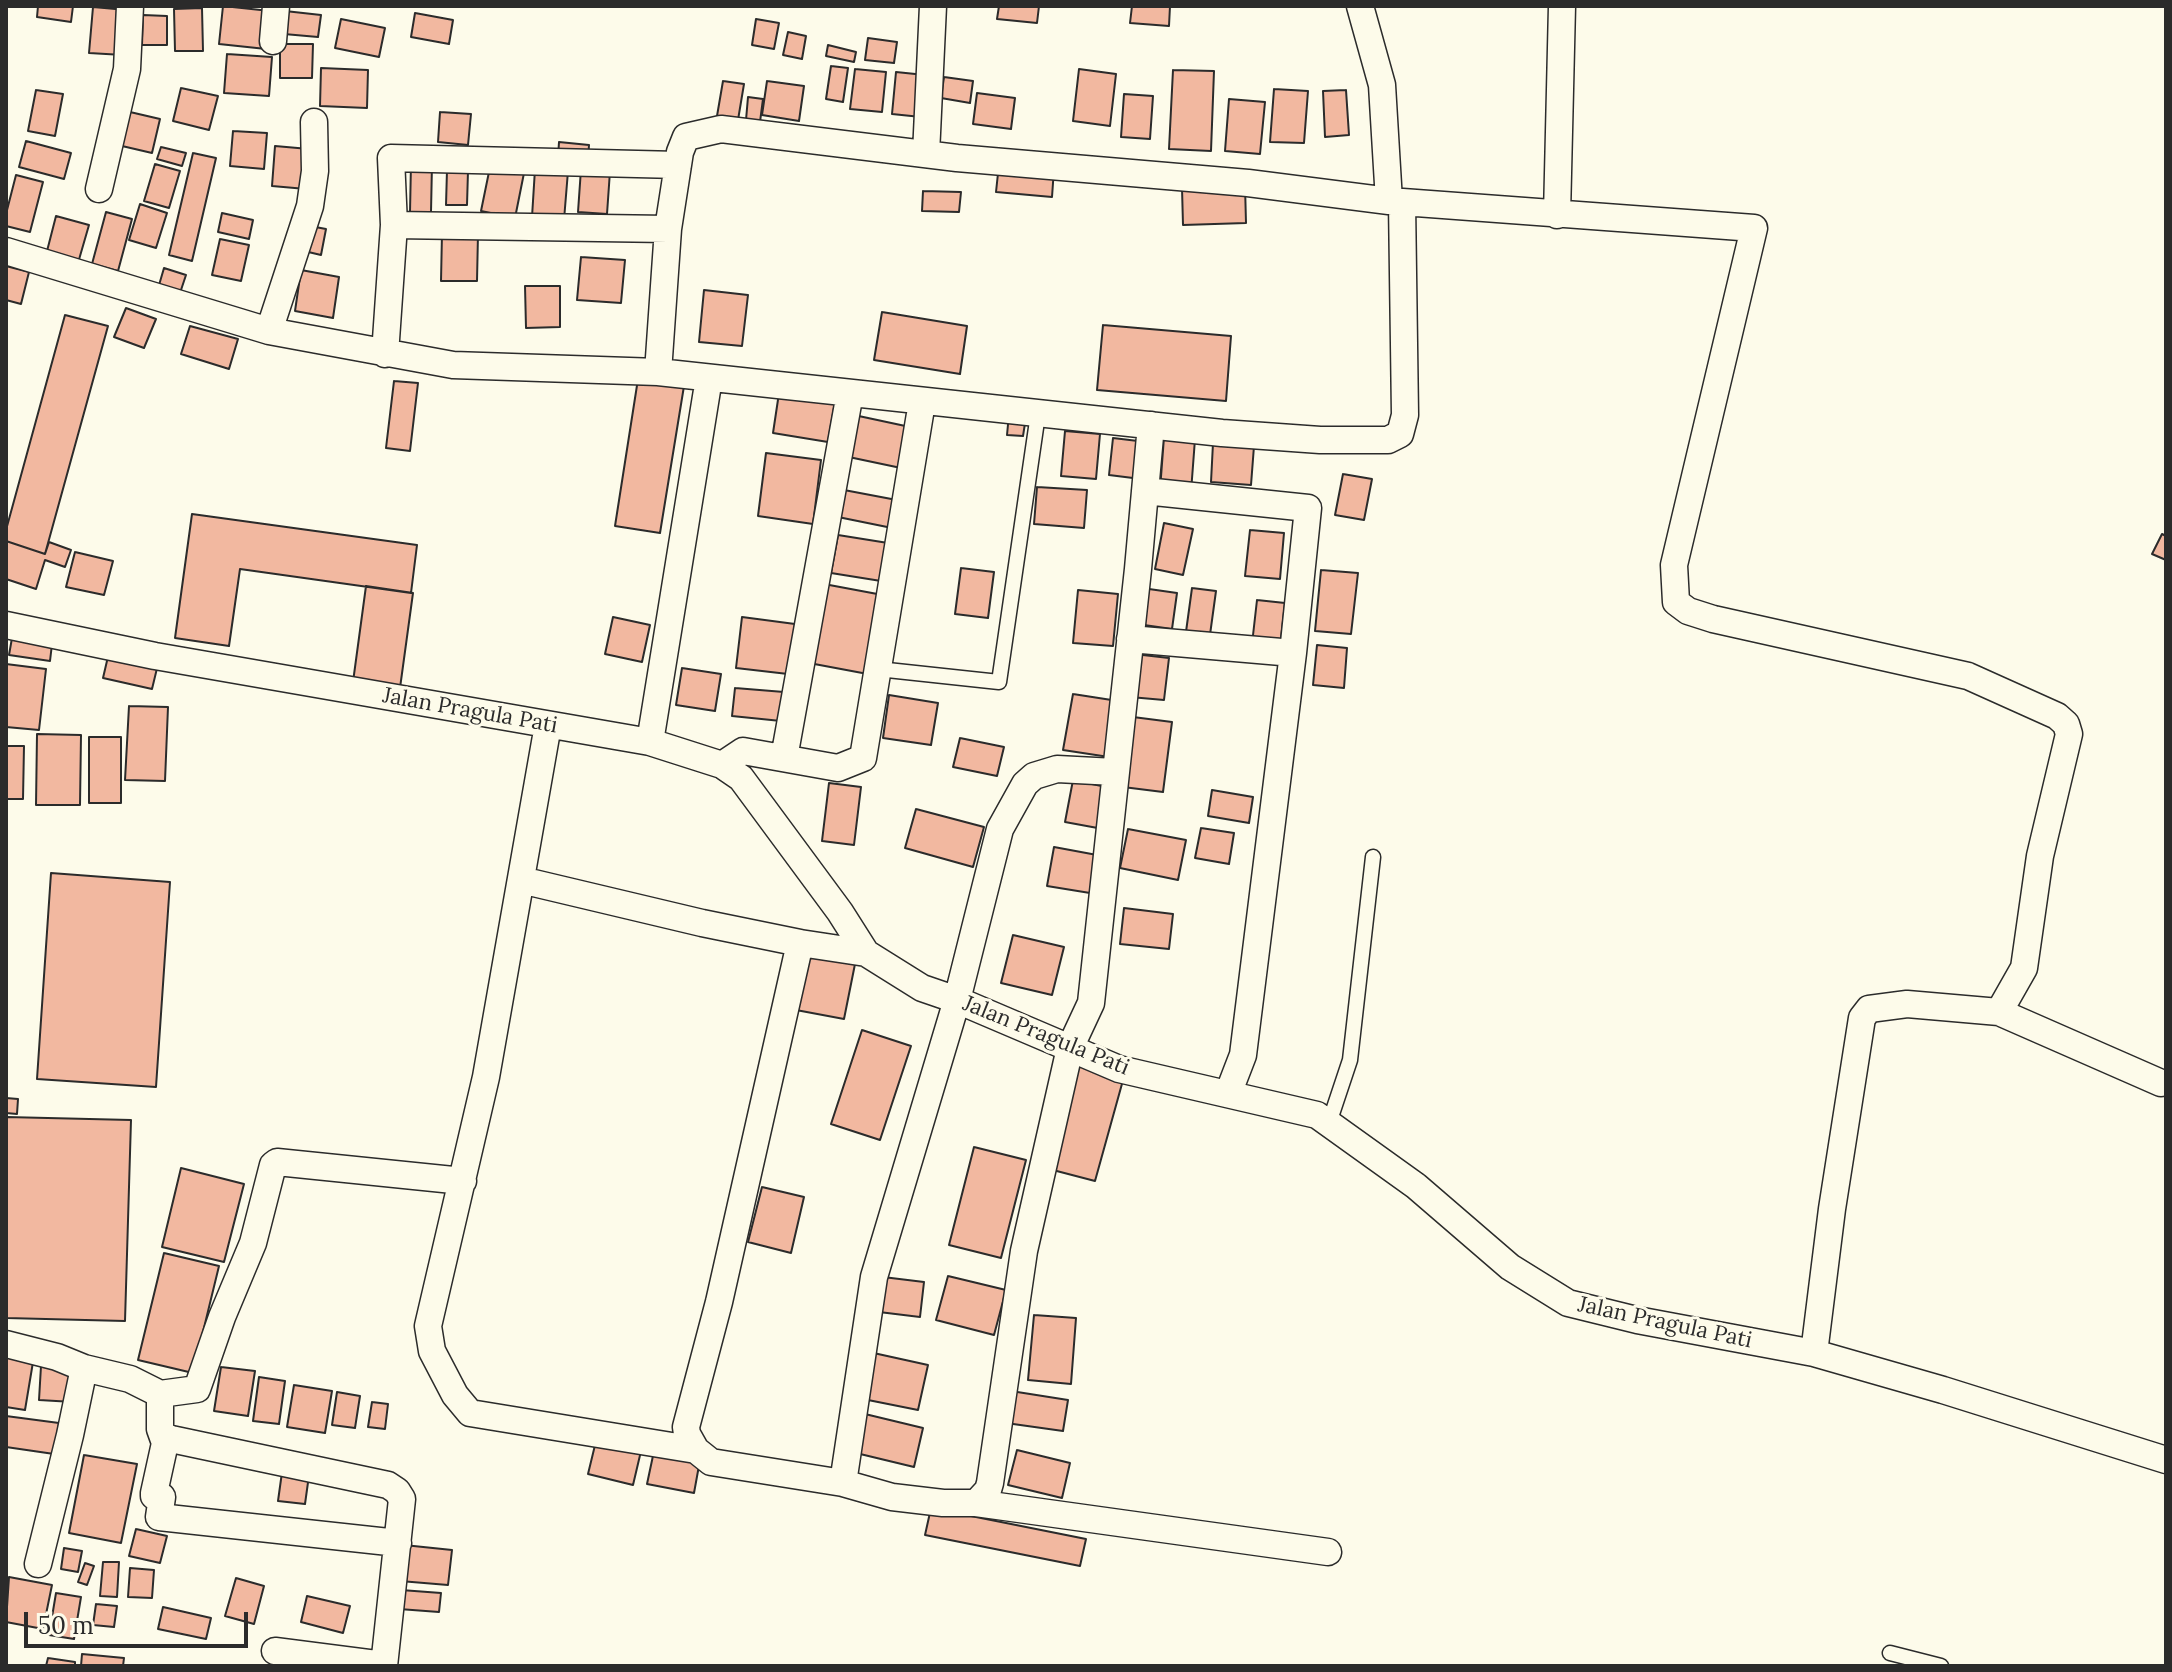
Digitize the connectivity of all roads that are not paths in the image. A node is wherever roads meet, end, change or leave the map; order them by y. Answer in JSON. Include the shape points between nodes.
{"nodes":[{"id":1,"x":130,"y":6,"type":"edge"},
{"id":2,"x":276,"y":6,"type":"edge"},
{"id":3,"x":933,"y":6,"type":"edge"},
{"id":4,"x":1360,"y":6,"type":"edge"},
{"id":5,"x":1562,"y":6,"type":"edge"},
{"id":6,"x":273,"y":41,"type":"dead end"},
{"id":7,"x":314,"y":122,"type":"dead end"},
{"id":8,"x":926,"y":154,"type":"junction"},
{"id":9,"x":678,"y":165,"type":"junction"},
{"id":10,"x":99,"y":189,"type":"dead end"},
{"id":11,"x":1396,"y":202,"type":"junction"},
{"id":12,"x":1557,"y":215,"type":"junction"},
{"id":13,"x":394,"y":225,"type":"junction"},
{"id":14,"x":668,"y":229,"type":"junction"},
{"id":15,"x":6,"y":251,"type":"edge"},
{"id":16,"x":269,"y":331,"type":"junction"},
{"id":17,"x":385,"y":354,"type":"junction"},
{"id":18,"x":658,"y":372,"type":"junction"},
{"id":19,"x":709,"y":378,"type":"junction"},
{"id":20,"x":850,"y":393,"type":"junction"},
{"id":21,"x":922,"y":402,"type":"junction"},
{"id":22,"x":1038,"y":414,"type":"junction"},
{"id":23,"x":1151,"y":425,"type":"junction"},
{"id":24,"x":1145,"y":491,"type":"junction"},
{"id":25,"x":6,"y":625,"type":"edge"},
{"id":26,"x":1130,"y":639,"type":"junction"},
{"id":27,"x":1293,"y":653,"type":"junction"},
{"id":28,"x":878,"y":669,"type":"junction"},
{"id":29,"x":548,"y":725,"type":"junction"},
{"id":30,"x":650,"y":742,"type":"junction"},
{"id":31,"x":784,"y":758,"type":"junction"},
{"id":32,"x":722,"y":765,"type":"junction"},
{"id":33,"x":1115,"y":772,"type":"junction"},
{"id":34,"x":1373,"y":857,"type":"dead end"},
{"id":35,"x":521,"y":880,"type":"junction"},
{"id":36,"x":800,"y":943,"type":"junction"},
{"id":37,"x":866,"y":953,"type":"junction"},
{"id":38,"x":957,"y":1000,"type":"junction"},
{"id":39,"x":1999,"y":1012,"type":"junction"},
{"id":40,"x":1070,"y":1048,"type":"junction"},
{"id":41,"x":2161,"y":1083,"type":"dead end"},
{"id":42,"x":1228,"y":1094,"type":"junction"},
{"id":43,"x":1329,"y":1123,"type":"junction"},
{"id":44,"x":463,"y":1181,"type":"junction"},
{"id":45,"x":6,"y":1344,"type":"edge"},
{"id":46,"x":1814,"y":1353,"type":"junction"},
{"id":47,"x":84,"y":1368,"type":"junction"},
{"id":48,"x":160,"y":1394,"type":"junction"},
{"id":49,"x":160,"y":1429,"type":"junction"},
{"id":50,"x":696,"y":1450,"type":"junction"},
{"id":51,"x":2164,"y":1455,"type":"edge"},
{"id":52,"x":843,"y":1483,"type":"junction"},
{"id":53,"x":976,"y":1503,"type":"junction"},
{"id":54,"x":398,"y":1543,"type":"junction"},
{"id":55,"x":1328,"y":1552,"type":"dead end"},
{"id":56,"x":38,"y":1564,"type":"dead end"},
{"id":57,"x":275,"y":1651,"type":"dead end"},
{"id":58,"x":1890,"y":1653,"type":"dead end"},
{"id":59,"x":384,"y":1666,"type":"edge"},
{"id":60,"x":1941,"y":1666,"type":"edge"}],
"edges":[{"from":1,"to":10,"type":"street","via":[[127,69]]},
{"from":2,"to":6,"type":"street"},
{"from":3,"to":8,"type":"street"},
{"from":4,"to":11,"type":"street","via":[[1382,85]]},
{"from":5,"to":12,"type":"street"},
{"from":7,"to":16,"type":"street","via":[[310,206]]},
{"from":8,"to":9,"type":"street","via":[[721,129],[686,137]]},
{"from":8,"to":11,"type":"street"},
{"from":9,"to":13,"type":"street","via":[[391,158]]},
{"from":9,"to":14,"type":"street"},
{"from":11,"to":12,"type":"street"},
{"from":11,"to":23,"type":"street","via":[[1405,415],[1400,434],[1388,440],[1320,440]]},
{"from":12,"to":39,"type":"street","via":[[1754,228],[1674,565],[1676,602],[1713,619],[1968,676],[2066,724],[2070,742],[2040,856],[2024,968]]},
{"from":13,"to":14,"type":"street"},
{"from":13,"to":17,"type":"street"},
{"from":14,"to":18,"type":"street"},
{"from":15,"to":16,"type":"street"},
{"from":16,"to":17,"type":"street"},
{"from":17,"to":18,"type":"street","via":[[453,365]]},
{"from":18,"to":19,"type":"street"},
{"from":19,"to":20,"type":"street"},
{"from":19,"to":30,"type":"street"},
{"from":20,"to":21,"type":"street"},
{"from":20,"to":31,"type":"street"},
{"from":21,"to":22,"type":"street"},
{"from":21,"to":28,"type":"street"},
{"from":22,"to":23,"type":"street"},
{"from":22,"to":28,"type":"lane","via":[[999,682]]},
{"from":23,"to":24,"type":"street"},
{"from":24,"to":26,"type":"street"},
{"from":24,"to":27,"type":"street","via":[[1308,508]]},
{"from":25,"to":29,"type":"street","name":"Jalan Pragula Pati"},
{"from":26,"to":27,"type":"street"},
{"from":26,"to":33,"type":"street"},
{"from":27,"to":42,"type":"street","via":[[1243,1055]]},
{"from":28,"to":31,"type":"street","via":[[863,758],[838,768]]},
{"from":29,"to":30,"type":"street","name":"Jalan Pragula Pati"},
{"from":29,"to":35,"type":"street"},
{"from":30,"to":32,"type":"street","name":"Jalan Pragula Pati"},
{"from":31,"to":32,"type":"street","via":[[743,751]]},
{"from":32,"to":37,"type":"street","name":"Jalan Pragula Pati","via":[[741,778]]},
{"from":33,"to":38,"type":"street","via":[[1057,769],[1025,784],[1000,829]]},
{"from":33,"to":40,"type":"street","via":[[1091,1003]]},
{"from":34,"to":43,"type":"lane","via":[[1350,1060]]},
{"from":35,"to":36,"type":"street"},
{"from":35,"to":44,"type":"street"},
{"from":36,"to":37,"type":"street"},
{"from":36,"to":50,"type":"street","via":[[686,1427]]},
{"from":37,"to":38,"type":"street","name":"Jalan Pragula Pati","via":[[922,988]]},
{"from":38,"to":40,"type":"street","name":"Jalan Pragula Pati"},
{"from":38,"to":52,"type":"street","via":[[874,1277]]},
{"from":39,"to":41,"type":"street"},
{"from":39,"to":46,"type":"street","via":[[1907,1004],[1869,1009],[1862,1018]]},
{"from":40,"to":42,"type":"street","name":"Jalan Pragula Pati","via":[[1119,1069]]},
{"from":40,"to":53,"type":"street","via":[[1024,1251],[990,1483]]},
{"from":42,"to":43,"type":"street","name":"Jalan Pragula Pati","via":[[1317,1115]]},
{"from":43,"to":46,"type":"street","name":"Jalan Pragula Pati","via":[[1416,1186],[1510,1267],[1568,1303]]},
{"from":44,"to":48,"type":"street","via":[[277,1162],[253,1243],[197,1389]]},
{"from":44,"to":50,"type":"street","via":[[428,1326],[439,1370],[470,1413]]},
{"from":45,"to":47,"type":"street"},
{"from":46,"to":51,"type":"street","name":"Jalan Pragula Pati"},
{"from":47,"to":48,"type":"street","via":[[130,1379]]},
{"from":47,"to":56,"type":"street"},
{"from":48,"to":49,"type":"street"},
{"from":49,"to":54,"type":"street","via":[[171,1439],[393,1487],[402,1499]]},
{"from":49,"to":54,"type":"street","via":[[165,1443],[154,1493],[162,1497],[159,1517]]},
{"from":50,"to":52,"type":"street","via":[[711,1462]]},
{"from":52,"to":53,"type":"street","via":[[892,1497]]},
{"from":53,"to":55,"type":"street"},
{"from":54,"to":59,"type":"street"},
{"from":57,"to":59,"type":"street"},
{"from":58,"to":60,"type":"lane"}]}
